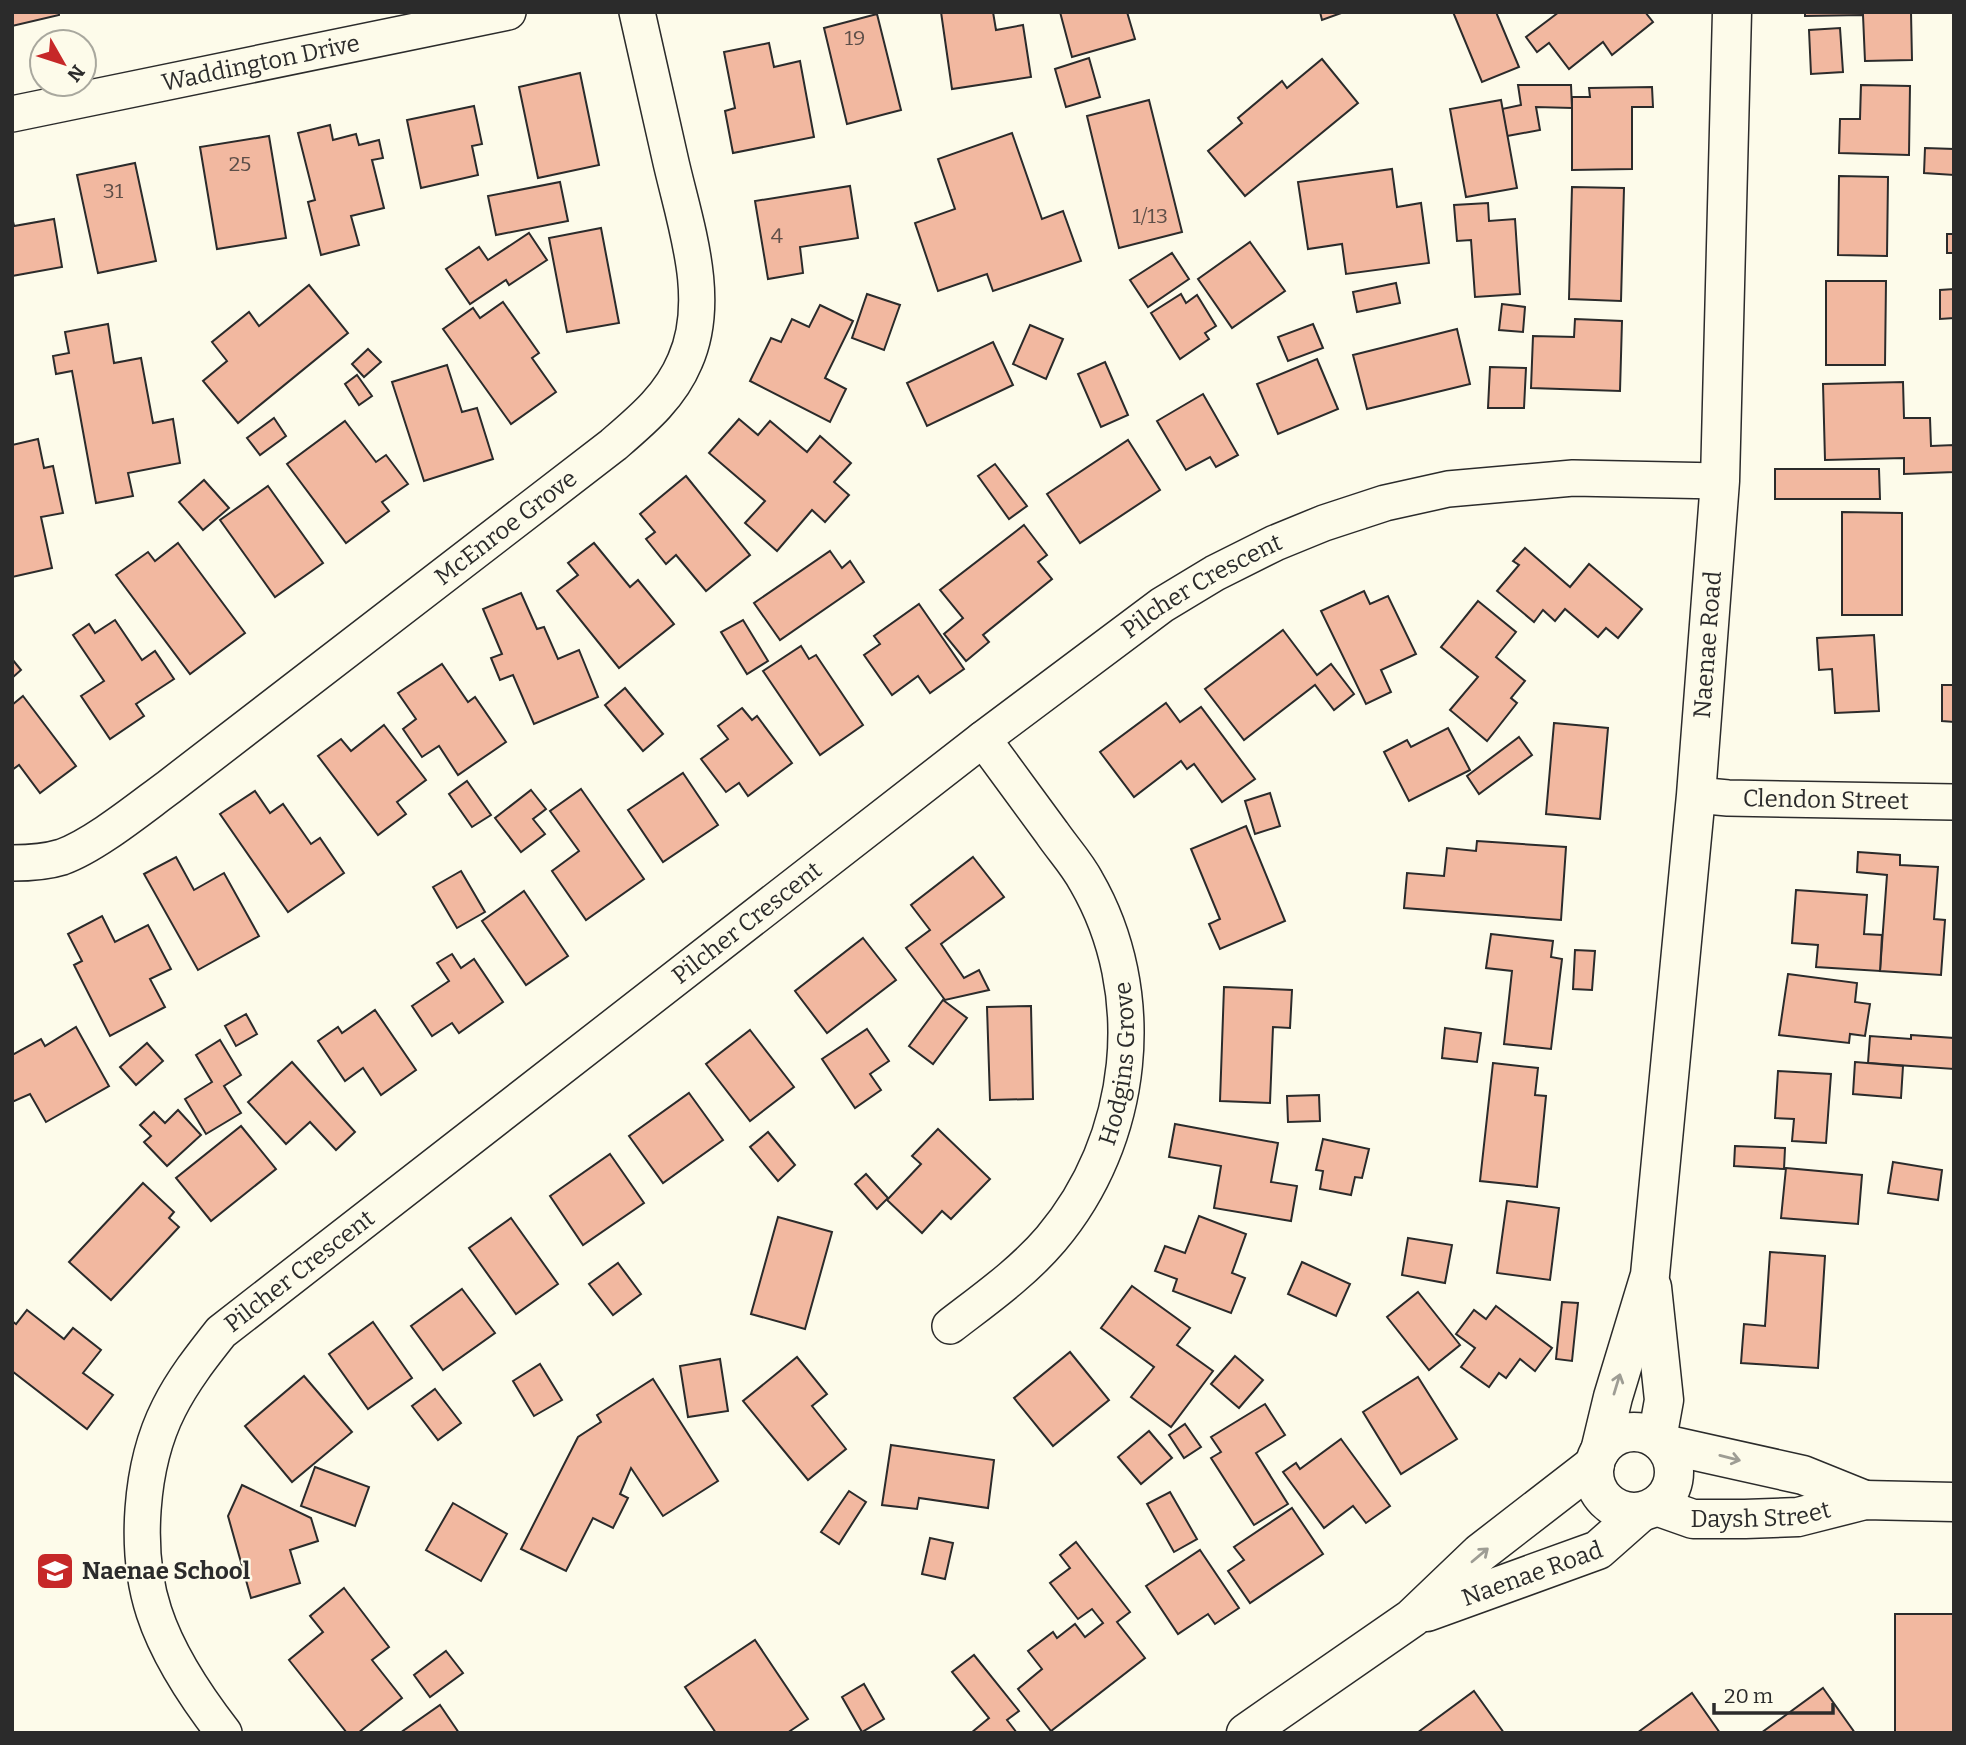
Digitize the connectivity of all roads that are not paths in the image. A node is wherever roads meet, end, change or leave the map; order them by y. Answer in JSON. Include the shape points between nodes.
{"nodes":[{"id":1,"x":508,"y":12,"type":"edge"},
{"id":2,"x":637,"y":12,"type":"edge"},
{"id":3,"x":1732,"y":12,"type":"edge"},
{"id":4,"x":12,"y":114,"type":"edge"},
{"id":5,"x":1720,"y":481,"type":"junction"},
{"id":6,"x":983,"y":739,"type":"junction"},
{"id":7,"x":1696,"y":794,"type":"junction"},
{"id":8,"x":1954,"y":802,"type":"edge"},
{"id":9,"x":12,"y":863,"type":"edge"},
{"id":10,"x":1650,"y":1275,"type":"junction"},
{"id":11,"x":950,"y":1326,"type":"dead end"},
{"id":12,"x":1660,"y":1441,"type":"junction"},
{"id":13,"x":1597,"y":1457,"type":"junction"},
{"id":14,"x":1866,"y":1500,"type":"junction"},
{"id":15,"x":1954,"y":1502,"type":"edge"},
{"id":16,"x":1648,"y":1509,"type":"junction"},
{"id":17,"x":1412,"y":1618,"type":"junction"},
{"id":18,"x":224,"y":1733,"type":"edge"},
{"id":19,"x":1246,"y":1733,"type":"edge"}],
"edges":[{"from":1,"to":4,"type":"street","name":"Waddington Drive"},
{"from":2,"to":9,"type":"street","name":"McEnroe Grove","via":[[691,249],[696,296],[695,332],[670,389],[613,445],[169,787],[62,856]]},
{"from":3,"to":5,"type":"main road","name":"Naenae Road"},
{"from":5,"to":6,"type":"street","name":"Pilcher Crescent","via":[[1573,478],[1448,489],[1324,523],[1275,542],[1162,605]]},
{"from":5,"to":7,"type":"main road","name":"Naenae Road"},
{"from":6,"to":11,"type":"street","name":"Hodgins Grove","via":[[1086,879],[1102,911],[1124,982],[1128,1031],[1114,1122],[1075,1205],[1051,1239],[1015,1275]]},
{"from":6,"to":18,"type":"street","name":"Pilcher Crescent","via":[[253,1306],[221,1332],[192,1369],[168,1409],[148,1465],[144,1565],[154,1612],[174,1657]]},
{"from":7,"to":8,"type":"street","name":"Clendon Street","via":[[1728,799]]},
{"from":7,"to":10,"type":"main road","name":"Naenae Road"},
{"from":10,"to":12,"type":"main road","name":"Naenae Road","via":[[1664,1400]]},
{"from":13,"to":10,"type":"main road","name":"Naenae Road","one_way":true},
{"from":12,"to":13,"type":"main road","via":[[1645,1433],[1619,1434]]},
{"from":12,"to":14,"type":"main road","name":"Daysh Street","one_way":true,"via":[[1803,1475]]},
{"from":12,"to":16,"type":"main road","via":[[1674,1465],[1674,1477],[1671,1488]]},
{"from":13,"to":16,"type":"main road","via":[[1594,1477],[1605,1500],[1628,1512]]},
{"from":17,"to":13,"type":"main road","name":"Naenae Road","one_way":true,"via":[[1480,1553]]},
{"from":14,"to":15,"type":"main road","name":"Daysh Street"},
{"from":14,"to":16,"type":"main road","name":"Daysh Street","via":[[1798,1517],[1693,1519]]},
{"from":16,"to":17,"type":"main road","name":"Naenae Road","via":[[1598,1550]]},
{"from":17,"to":19,"type":"main road","name":"Naenae Road"}]}
